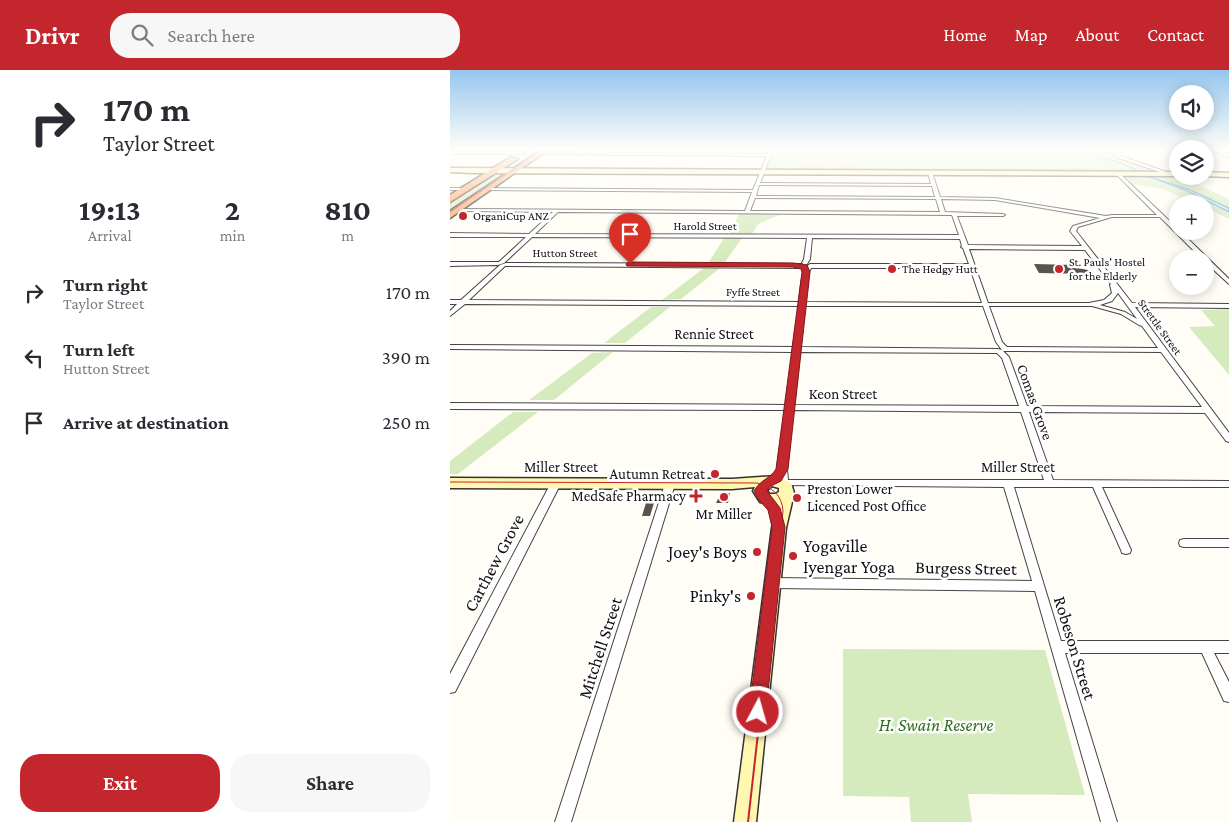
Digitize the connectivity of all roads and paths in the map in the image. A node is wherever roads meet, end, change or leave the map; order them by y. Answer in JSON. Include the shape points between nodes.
{"nodes":[{"id":1,"x":472,"y":185,"type":"edge"},
{"id":2,"x":494,"y":185,"type":"edge"},
{"id":3,"x":758,"y":185,"type":"edge"},
{"id":4,"x":934,"y":185,"type":"edge"},
{"id":5,"x":1130,"y":185,"type":"edge"},
{"id":6,"x":450,"y":189,"type":"edge"},
{"id":7,"x":466,"y":189,"type":"junction"},
{"id":8,"x":488,"y":189,"type":"junction"},
{"id":9,"x":755,"y":191,"type":"junction"},
{"id":10,"x":753,"y":197,"type":"junction"},
{"id":11,"x":938,"y":198,"type":"junction"},
{"id":12,"x":450,"y":199,"type":"edge"},
{"id":13,"x":455,"y":211,"type":"edge"},
{"id":14,"x":557,"y":211,"type":"junction"},
{"id":15,"x":747,"y":212,"type":"junction"},
{"id":16,"x":948,"y":214,"type":"junction"},
{"id":17,"x":1003,"y":214,"type":"dead end"},
{"id":18,"x":1162,"y":216,"type":"junction"},
{"id":19,"x":1104,"y":219,"type":"junction"},
{"id":20,"x":450,"y":235,"type":"edge"},
{"id":21,"x":531,"y":235,"type":"junction"},
{"id":22,"x":810,"y":236,"type":"junction"},
{"id":23,"x":961,"y":237,"type":"junction"},
{"id":24,"x":964,"y":247,"type":"junction"},
{"id":25,"x":1085,"y":248,"type":"junction"},
{"id":26,"x":450,"y":264,"type":"edge"},
{"id":27,"x":502,"y":264,"type":"junction"},
{"id":28,"x":517,"y":264,"type":"joint"},
{"id":29,"x":793,"y":265,"type":"joint"},
{"id":30,"x":807,"y":265,"type":"junction"},
{"id":31,"x":971,"y":266,"type":"junction"},
{"id":32,"x":1229,"y":282,"type":"edge"},
{"id":33,"x":1114,"y":285,"type":"junction"},
{"id":34,"x":450,"y":302,"type":"edge"},
{"id":35,"x":462,"y":302,"type":"junction"},
{"id":36,"x":802,"y":304,"type":"junction"},
{"id":37,"x":985,"y":305,"type":"junction"},
{"id":38,"x":1085,"y":305,"type":"junction"},
{"id":39,"x":1131,"y":305,"type":"junction"},
{"id":40,"x":1229,"y":306,"type":"edge"},
{"id":41,"x":450,"y":314,"type":"edge"},
{"id":42,"x":1147,"y":328,"type":"junction"},
{"id":43,"x":450,"y":347,"type":"edge"},
{"id":44,"x":797,"y":349,"type":"junction"},
{"id":45,"x":1002,"y":350,"type":"junction"},
{"id":46,"x":1163,"y":350,"type":"junction"},
{"id":47,"x":450,"y":406,"type":"edge"},
{"id":48,"x":789,"y":407,"type":"junction"},
{"id":49,"x":1024,"y":408,"type":"junction"},
{"id":50,"x":1206,"y":410,"type":"junction"},
{"id":51,"x":1229,"y":439,"type":"edge"},
{"id":52,"x":450,"y":483,"type":"edge"},
{"id":53,"x":556,"y":483,"type":"junction"},
{"id":54,"x":780,"y":483,"type":"junction"},
{"id":55,"x":1008,"y":483,"type":"junction"},
{"id":56,"x":670,"y":484,"type":"junction"},
{"id":57,"x":732,"y":484,"type":"junction"},
{"id":58,"x":1050,"y":484,"type":"junction"},
{"id":59,"x":1096,"y":484,"type":"junction"},
{"id":60,"x":1229,"y":484,"type":"edge"},
{"id":61,"x":763,"y":496,"type":"junction"},
{"id":62,"x":779,"y":527,"type":"junction"},
{"id":63,"x":1184,"y":543,"type":"dead end"},
{"id":64,"x":1229,"y":543,"type":"edge"},
{"id":65,"x":1126,"y":550,"type":"dead end"},
{"id":66,"x":772,"y":583,"type":"junction"},
{"id":67,"x":1039,"y":586,"type":"junction"},
{"id":68,"x":1057,"y":647,"type":"junction"},
{"id":69,"x":1204,"y":647,"type":"junction"},
{"id":70,"x":1229,"y":647,"type":"edge"},
{"id":71,"x":450,"y":687,"type":"edge"},
{"id":72,"x":1229,"y":696,"type":"edge"},
{"id":73,"x":563,"y":822,"type":"edge"},
{"id":74,"x":745,"y":822,"type":"edge"},
{"id":75,"x":1109,"y":822,"type":"edge"}],
"edges":[{"from":1,"to":7,"type":"highway"},
{"from":2,"to":8,"type":"highway"},
{"from":3,"to":9,"type":"street"},
{"from":4,"to":11,"type":"street","name":"Comas Grove"},
{"from":5,"to":18,"type":"street"},
{"from":6,"to":7,"type":"street"},
{"from":7,"to":12,"type":"highway"},
{"from":8,"to":9,"type":"street"},
{"from":8,"to":13,"type":"highway"},
{"from":9,"to":10,"type":"street"},
{"from":10,"to":11,"type":"street"},
{"from":10,"to":15,"type":"street"},
{"from":11,"to":16,"type":"street","name":"Comas Grove"},
{"from":11,"to":19,"type":"street","via":[[995,199]]},
{"from":13,"to":14,"type":"street"},
{"from":14,"to":15,"type":"street"},
{"from":14,"to":21,"type":"street"},
{"from":15,"to":16,"type":"street"},
{"from":16,"to":17,"type":"street"},
{"from":16,"to":23,"type":"street","name":"Comas Grove"},
{"from":18,"to":19,"type":"street"},
{"from":18,"to":32,"type":"street"},
{"from":19,"to":25,"type":"street","name":"Strettle Street","via":[[1073,229]]},
{"from":20,"to":21,"type":"street","name":"Harold Street"},
{"from":21,"to":22,"type":"street","name":"Harold Street"},
{"from":21,"to":27,"type":"street"},
{"from":22,"to":23,"type":"street","name":"Harold Street"},
{"from":22,"to":30,"type":"street"},
{"from":23,"to":24,"type":"street","name":"Comas Grove"},
{"from":24,"to":25,"type":"street"},
{"from":24,"to":31,"type":"street","name":"Comas Grove"},
{"from":25,"to":33,"type":"street","name":"Strettle Street"},
{"from":26,"to":27,"type":"street","name":"Hutton Street"},
{"from":27,"to":28,"type":"street","name":"Hutton Street"},
{"from":27,"to":35,"type":"street"},
{"from":28,"to":29,"type":"street","name":"Hutton Street"},
{"from":29,"to":30,"type":"street","name":"Hutton Street"},
{"from":30,"to":31,"type":"street","name":"Hutton Street"},
{"from":30,"to":36,"type":"street"},
{"from":31,"to":37,"type":"street","name":"Comas Grove"},
{"from":33,"to":38,"type":"street","name":"Fyffe Street","via":[[1115,293],[1111,299]]},
{"from":33,"to":39,"type":"street","name":"Strettle Street"},
{"from":34,"to":35,"type":"street","name":"Fyffe Street"},
{"from":35,"to":36,"type":"street","name":"Fyffe Street"},
{"from":35,"to":41,"type":"street"},
{"from":36,"to":37,"type":"street","name":"Fyffe Street"},
{"from":36,"to":44,"type":"street"},
{"from":37,"to":38,"type":"street","name":"Fyffe Street"},
{"from":37,"to":45,"type":"street","name":"Comas Grove"},
{"from":38,"to":42,"type":"street","name":"Fyffe Street","via":[[1123,313]]},
{"from":39,"to":40,"type":"street"},
{"from":39,"to":42,"type":"street","name":"Strettle Street"},
{"from":42,"to":46,"type":"street","name":"Strettle Street"},
{"from":43,"to":44,"type":"street","name":"Rennie Street"},
{"from":44,"to":45,"type":"street","name":"Rennie Street"},
{"from":44,"to":48,"type":"street"},
{"from":45,"to":46,"type":"street","name":"Rennie Street"},
{"from":45,"to":49,"type":"street","name":"Comas Grove"},
{"from":46,"to":50,"type":"street","name":"Strettle Street"},
{"from":47,"to":48,"type":"street","name":"Keon Street"},
{"from":48,"to":49,"type":"street","name":"Keon Street"},
{"from":48,"to":54,"type":"street"},
{"from":49,"to":50,"type":"street","name":"Keon Street"},
{"from":49,"to":58,"type":"street","name":"Comas Grove"},
{"from":50,"to":51,"type":"street","name":"Strettle Street"},
{"from":52,"to":53,"type":"main road","name":"Miller Street"},
{"from":53,"to":56,"type":"main road","name":"Miller Street"},
{"from":53,"to":71,"type":"street","name":"Carthew Grove"},
{"from":54,"to":55,"type":"street","name":"Miller Street"},
{"from":54,"to":57,"type":"main road","name":"Miller Street"},
{"from":54,"to":61,"type":"main road","via":[[762,488]]},
{"from":54,"to":61,"type":"main road","via":[[781,499]]},
{"from":54,"to":62,"type":"main road"},
{"from":55,"to":58,"type":"street","name":"Miller Street"},
{"from":55,"to":67,"type":"street","name":"Robeson Street"},
{"from":56,"to":57,"type":"main road","name":"Miller Street"},
{"from":56,"to":73,"type":"street","name":"Mitchell Street"},
{"from":57,"to":61,"type":"main road","name":"Miller Street","via":[[753,489]]},
{"from":58,"to":59,"type":"street","name":"Miller Street"},
{"from":59,"to":60,"type":"street","name":"Miller Street"},
{"from":59,"to":65,"type":"street"},
{"from":61,"to":62,"type":"main road","via":[[773,508]]},
{"from":62,"to":66,"type":"main road"},
{"from":63,"to":64,"type":"street"},
{"from":66,"to":67,"type":"street","name":"Burgess Street"},
{"from":66,"to":74,"type":"main road"},
{"from":67,"to":68,"type":"street","name":"Robeson Street"},
{"from":68,"to":69,"type":"street"},
{"from":68,"to":75,"type":"street","name":"Robeson Street"},
{"from":69,"to":70,"type":"street"},
{"from":69,"to":72,"type":"street"}]}
